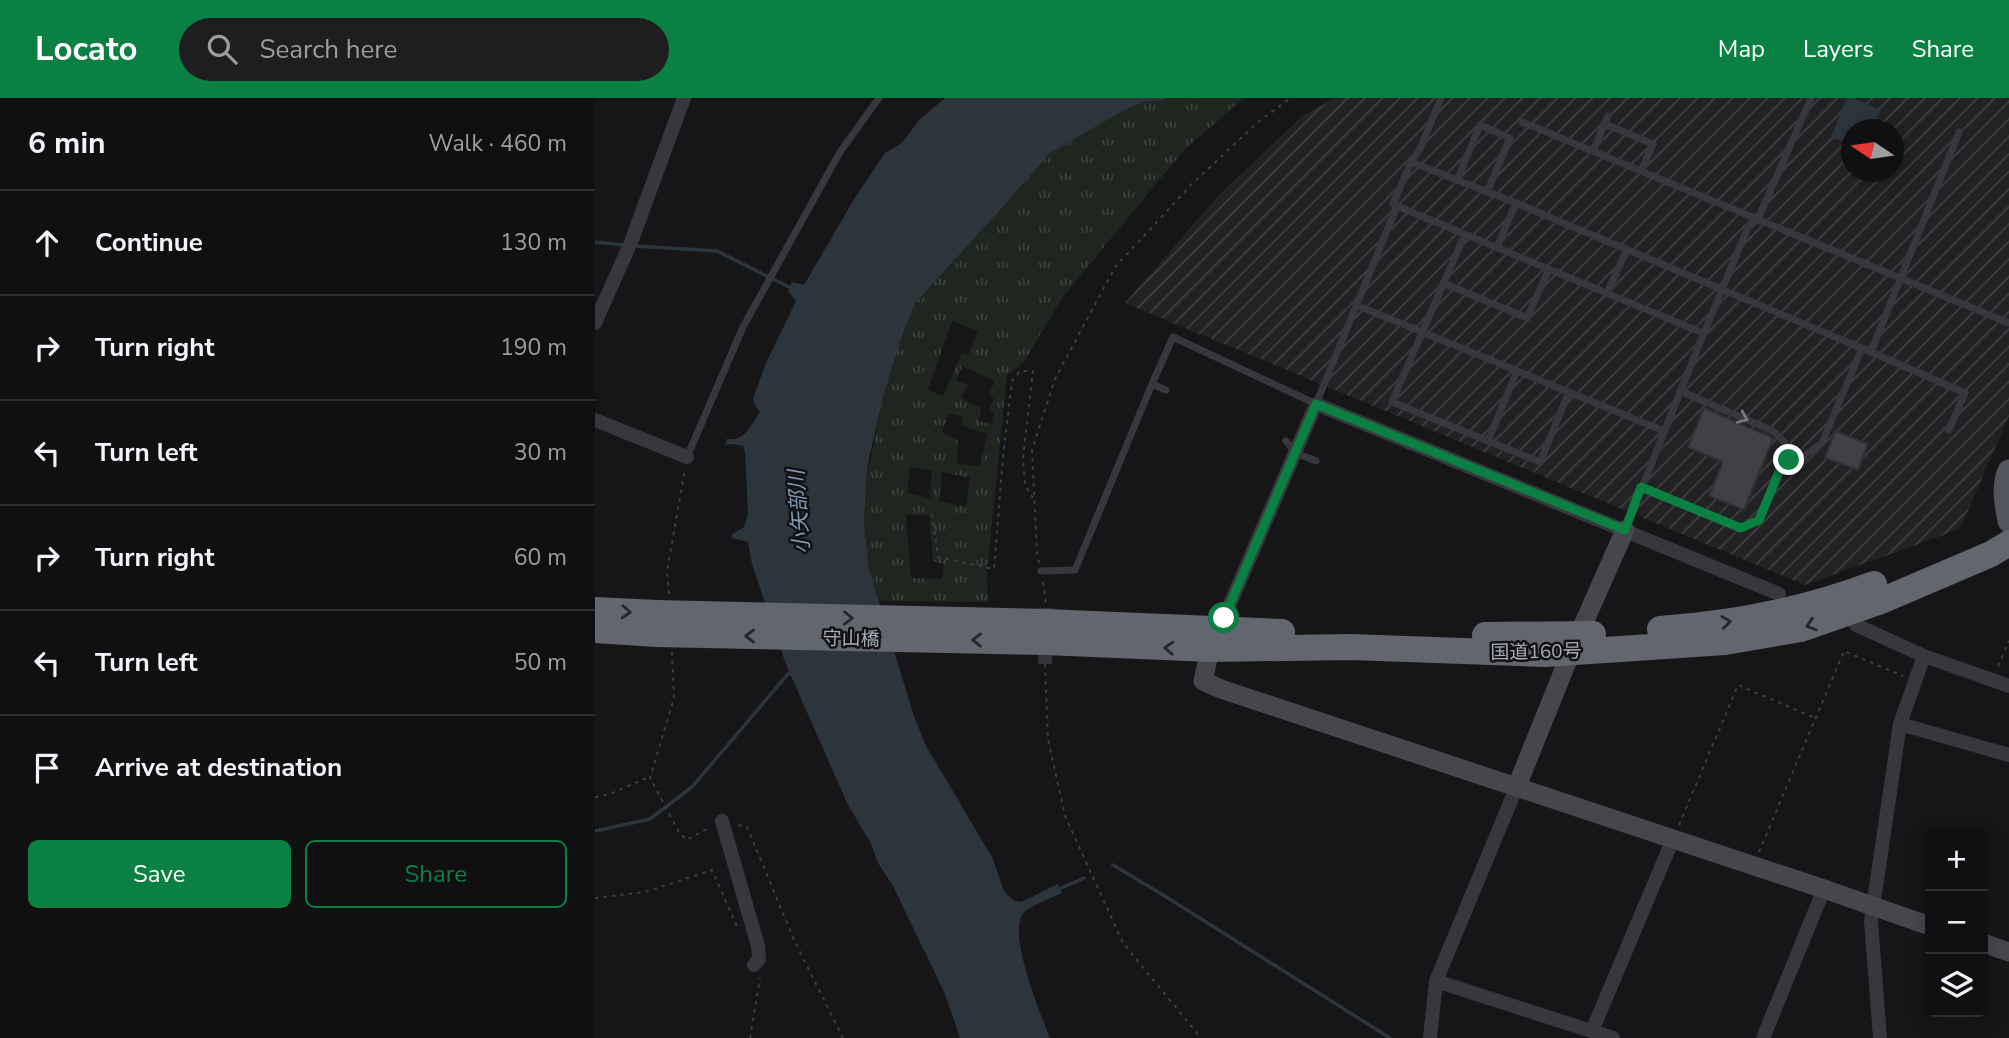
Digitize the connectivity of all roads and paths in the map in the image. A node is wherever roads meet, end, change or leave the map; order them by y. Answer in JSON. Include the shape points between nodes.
{"nodes":[{"id":1,"x":684,"y":98,"type":"edge"},
{"id":2,"x":879,"y":98,"type":"edge"},
{"id":3,"x":1291,"y":98,"type":"edge"},
{"id":4,"x":1441,"y":98,"type":"edge"},
{"id":5,"x":1811,"y":98,"type":"edge"},
{"id":6,"x":1522,"y":122,"type":"dead end"},
{"id":7,"x":1959,"y":132,"type":"dead end"},
{"id":8,"x":1593,"y":151,"type":"junction"},
{"id":9,"x":1411,"y":162,"type":"junction"},
{"id":10,"x":1641,"y":171,"type":"junction"},
{"id":11,"x":1457,"y":180,"type":"junction"},
{"id":12,"x":1487,"y":192,"type":"junction"},
{"id":13,"x":1516,"y":203,"type":"junction"},
{"id":14,"x":1397,"y":206,"type":"junction"},
{"id":15,"x":1758,"y":219,"type":"junction"},
{"id":16,"x":1465,"y":234,"type":"junction"},
{"id":17,"x":1497,"y":247,"type":"junction"},
{"id":18,"x":1626,"y":249,"type":"junction"},
{"id":19,"x":1549,"y":269,"type":"junction"},
{"id":20,"x":1901,"y":279,"type":"junction"},
{"id":21,"x":1443,"y":283,"type":"junction"},
{"id":22,"x":1723,"y":289,"type":"junction"},
{"id":23,"x":1607,"y":293,"type":"junction"},
{"id":24,"x":1356,"y":304,"type":"junction"},
{"id":25,"x":595,"y":323,"type":"edge"},
{"id":26,"x":2009,"y":323,"type":"edge"},
{"id":27,"x":1422,"y":332,"type":"junction"},
{"id":28,"x":1703,"y":333,"type":"junction"},
{"id":29,"x":1862,"y":348,"type":"junction"},
{"id":30,"x":1871,"y":352,"type":"junction"},
{"id":31,"x":1517,"y":371,"type":"junction"},
{"id":32,"x":1152,"y":384,"type":"junction"},
{"id":33,"x":1167,"y":390,"type":"dead end"},
{"id":34,"x":1680,"y":391,"type":"junction"},
{"id":35,"x":1569,"y":392,"type":"junction"},
{"id":36,"x":1316,"y":404,"type":"junction"},
{"id":37,"x":595,"y":420,"type":"edge"},
{"id":38,"x":1949,"y":430,"type":"dead end"},
{"id":39,"x":1664,"y":431,"type":"junction"},
{"id":40,"x":1488,"y":441,"type":"junction"},
{"id":41,"x":1291,"y":447,"type":"junction"},
{"id":42,"x":687,"y":457,"type":"joint"},
{"id":43,"x":1316,"y":461,"type":"dead end"},
{"id":44,"x":1801,"y":465,"type":"dead end"},
{"id":45,"x":2009,"y":471,"type":"edge"},
{"id":46,"x":1641,"y":487,"type":"junction"},
{"id":47,"x":1034,"y":499,"type":"junction"},
{"id":48,"x":932,"y":514,"type":"dead end"},
{"id":49,"x":2009,"y":522,"type":"edge"},
{"id":50,"x":1625,"y":530,"type":"junction"},
{"id":51,"x":2009,"y":543,"type":"edge"},
{"id":52,"x":1041,"y":571,"type":"junction"},
{"id":53,"x":1779,"y":594,"type":"dead end"},
{"id":54,"x":595,"y":610,"type":"edge"},
{"id":55,"x":656,"y":624,"type":"junction"},
{"id":56,"x":1856,"y":625,"type":"dead end"},
{"id":57,"x":595,"y":630,"type":"edge"},
{"id":58,"x":1046,"y":633,"type":"junction"},
{"id":59,"x":1218,"y":640,"type":"junction"},
{"id":60,"x":2009,"y":640,"type":"edge"},
{"id":61,"x":1575,"y":643,"type":"junction"},
{"id":62,"x":1924,"y":656,"type":"junction"},
{"id":63,"x":1992,"y":680,"type":"junction"},
{"id":64,"x":1915,"y":681,"type":"junction"},
{"id":65,"x":2009,"y":686,"type":"edge"},
{"id":66,"x":1816,"y":718,"type":"junction"},
{"id":67,"x":1900,"y":724,"type":"junction"},
{"id":68,"x":2009,"y":755,"type":"edge"},
{"id":69,"x":650,"y":778,"type":"dead end"},
{"id":70,"x":652,"y":785,"type":"dead end"},
{"id":71,"x":1517,"y":786,"type":"junction"},
{"id":72,"x":595,"y":797,"type":"edge"},
{"id":73,"x":722,"y":821,"type":"junction"},
{"id":74,"x":1673,"y":839,"type":"junction"},
{"id":75,"x":1754,"y":865,"type":"junction"},
{"id":76,"x":1824,"y":889,"type":"junction"},
{"id":77,"x":595,"y":898,"type":"edge"},
{"id":78,"x":1874,"y":907,"type":"junction"},
{"id":79,"x":1925,"y":924,"type":"edge"},
{"id":80,"x":1988,"y":945,"type":"edge"},
{"id":81,"x":2009,"y":952,"type":"edge"},
{"id":82,"x":754,"y":965,"type":"junction"},
{"id":83,"x":1436,"y":981,"type":"junction"},
{"id":84,"x":1593,"y":1031,"type":"junction"},
{"id":85,"x":750,"y":1038,"type":"edge"},
{"id":86,"x":843,"y":1038,"type":"edge"},
{"id":87,"x":1201,"y":1038,"type":"edge"},
{"id":88,"x":1430,"y":1038,"type":"edge"},
{"id":89,"x":1612,"y":1038,"type":"edge"},
{"id":90,"x":1763,"y":1038,"type":"edge"},
{"id":91,"x":1880,"y":1038,"type":"edge"}],
"edges":[{"from":1,"to":25,"type":"street","via":[[631,242]]},
{"from":2,"to":42,"type":"lane","via":[[840,152],[743,327]]},
{"from":3,"to":47,"type":"path","via":[[1258,122],[1192,184],[1115,267],[1055,379],[1032,450]]},
{"from":4,"to":9,"type":"lane"},
{"from":5,"to":15,"type":"lane"},
{"from":6,"to":8,"type":"lane"},
{"from":7,"to":20,"type":"lane"},
{"from":8,"to":10,"type":"lane"},
{"from":8,"to":10,"type":"lane","via":[[1606,120],[1653,144]]},
{"from":9,"to":11,"type":"lane"},
{"from":9,"to":14,"type":"lane","via":[[1392,204]]},
{"from":10,"to":15,"type":"lane"},
{"from":11,"to":12,"type":"lane"},
{"from":11,"to":12,"type":"lane","via":[[1480,125],[1510,138]]},
{"from":12,"to":13,"type":"lane"},
{"from":13,"to":17,"type":"lane"},
{"from":13,"to":18,"type":"lane"},
{"from":14,"to":16,"type":"lane"},
{"from":14,"to":24,"type":"lane"},
{"from":15,"to":20,"type":"lane"},
{"from":15,"to":22,"type":"lane","via":[[1748,227]]},
{"from":16,"to":17,"type":"lane"},
{"from":16,"to":21,"type":"lane"},
{"from":17,"to":19,"type":"lane"},
{"from":18,"to":22,"type":"lane"},
{"from":18,"to":23,"type":"lane"},
{"from":19,"to":21,"type":"lane","via":[[1527,318]]},
{"from":19,"to":23,"type":"lane"},
{"from":20,"to":26,"type":"lane"},
{"from":20,"to":30,"type":"lane"},
{"from":21,"to":27,"type":"lane"},
{"from":22,"to":28,"type":"lane"},
{"from":22,"to":29,"type":"lane"},
{"from":23,"to":28,"type":"lane"},
{"from":24,"to":27,"type":"lane"},
{"from":24,"to":36,"type":"lane"},
{"from":27,"to":31,"type":"lane"},
{"from":27,"to":40,"type":"lane","via":[[1392,402]]},
{"from":28,"to":34,"type":"lane"},
{"from":29,"to":30,"type":"lane"},
{"from":29,"to":44,"type":"lane","via":[[1822,443],[1805,455]]},
{"from":30,"to":38,"type":"lane","via":[[1965,393]]},
{"from":31,"to":35,"type":"lane"},
{"from":31,"to":40,"type":"lane"},
{"from":32,"to":33,"type":"lane"},
{"from":32,"to":36,"type":"lane","via":[[1173,337]]},
{"from":32,"to":52,"type":"lane","via":[[1075,570]]},
{"from":34,"to":39,"type":"lane"},
{"from":34,"to":46,"type":"lane","one_way":true,"via":[[1773,431],[1785,443],[1788,457],[1765,514],[1741,528]]},
{"from":35,"to":39,"type":"lane"},
{"from":35,"to":40,"type":"lane","via":[[1540,462]]},
{"from":36,"to":41,"type":"street"},
{"from":36,"to":50,"type":"street"},
{"from":37,"to":42,"type":"street"},
{"from":39,"to":46,"type":"lane"},
{"from":41,"to":43,"type":"lane"},
{"from":41,"to":59,"type":"street"},
{"from":45,"to":49,"type":"main road","via":[[2005,500]]},
{"from":46,"to":50,"type":"lane"},
{"from":47,"to":48,"type":"path","via":[[1025,485],[1023,458],[1033,371],[1020,371],[1011,381],[994,569],[939,558]]},
{"from":47,"to":52,"type":"path"},
{"from":61,"to":49,"type":"highway","name":"国道160号","one_way":true,"via":[[1787,611],[1938,560]]},
{"from":50,"to":53,"type":"street"},
{"from":50,"to":61,"type":"street"},
{"from":51,"to":61,"type":"highway","name":"国道160号","one_way":true,"via":[[1881,601],[1801,629],[1725,642]]},
{"from":52,"to":58,"type":"path"},
{"from":54,"to":55,"type":"highway","one_way":true},
{"from":55,"to":57,"type":"highway"},
{"from":55,"to":58,"type":"highway","name":"守山橋","bridge":true},
{"from":56,"to":62,"type":"street"},
{"from":58,"to":59,"type":"highway","name":"国道160号"},
{"from":58,"to":87,"type":"path","via":[[1048,739],[1065,816],[1123,943]]},
{"from":59,"to":61,"type":"highway","name":"国道160号","via":[[1408,636]]},
{"from":59,"to":71,"type":"street","via":[[1203,681]]},
{"from":60,"to":63,"type":"path"},
{"from":61,"to":71,"type":"street"},
{"from":62,"to":63,"type":"street"},
{"from":62,"to":64,"type":"street"},
{"from":63,"to":65,"type":"street"},
{"from":64,"to":66,"type":"path","via":[[1844,652]]},
{"from":64,"to":67,"type":"street"},
{"from":66,"to":74,"type":"path","via":[[1738,685]]},
{"from":66,"to":75,"type":"path"},
{"from":67,"to":68,"type":"street"},
{"from":67,"to":78,"type":"street"},
{"from":69,"to":72,"type":"path"},
{"from":70,"to":73,"type":"path","via":[[687,840]]},
{"from":71,"to":74,"type":"street"},
{"from":71,"to":83,"type":"street"},
{"from":73,"to":82,"type":"street","via":[[758,946],[759,959]]},
{"from":73,"to":86,"type":"path","via":[[747,827],[795,942]]},
{"from":74,"to":75,"type":"street"},
{"from":74,"to":84,"type":"street"},
{"from":75,"to":76,"type":"street"},
{"from":76,"to":78,"type":"street"},
{"from":76,"to":90,"type":"street"},
{"from":77,"to":82,"type":"path","via":[[645,892],[712,870]]},
{"from":78,"to":79,"type":"street"},
{"from":78,"to":91,"type":"street","via":[[1871,921]]},
{"from":80,"to":81,"type":"street"},
{"from":82,"to":85,"type":"path","via":[[761,981]]},
{"from":83,"to":84,"type":"street"},
{"from":83,"to":88,"type":"street"},
{"from":84,"to":89,"type":"street"}]}
